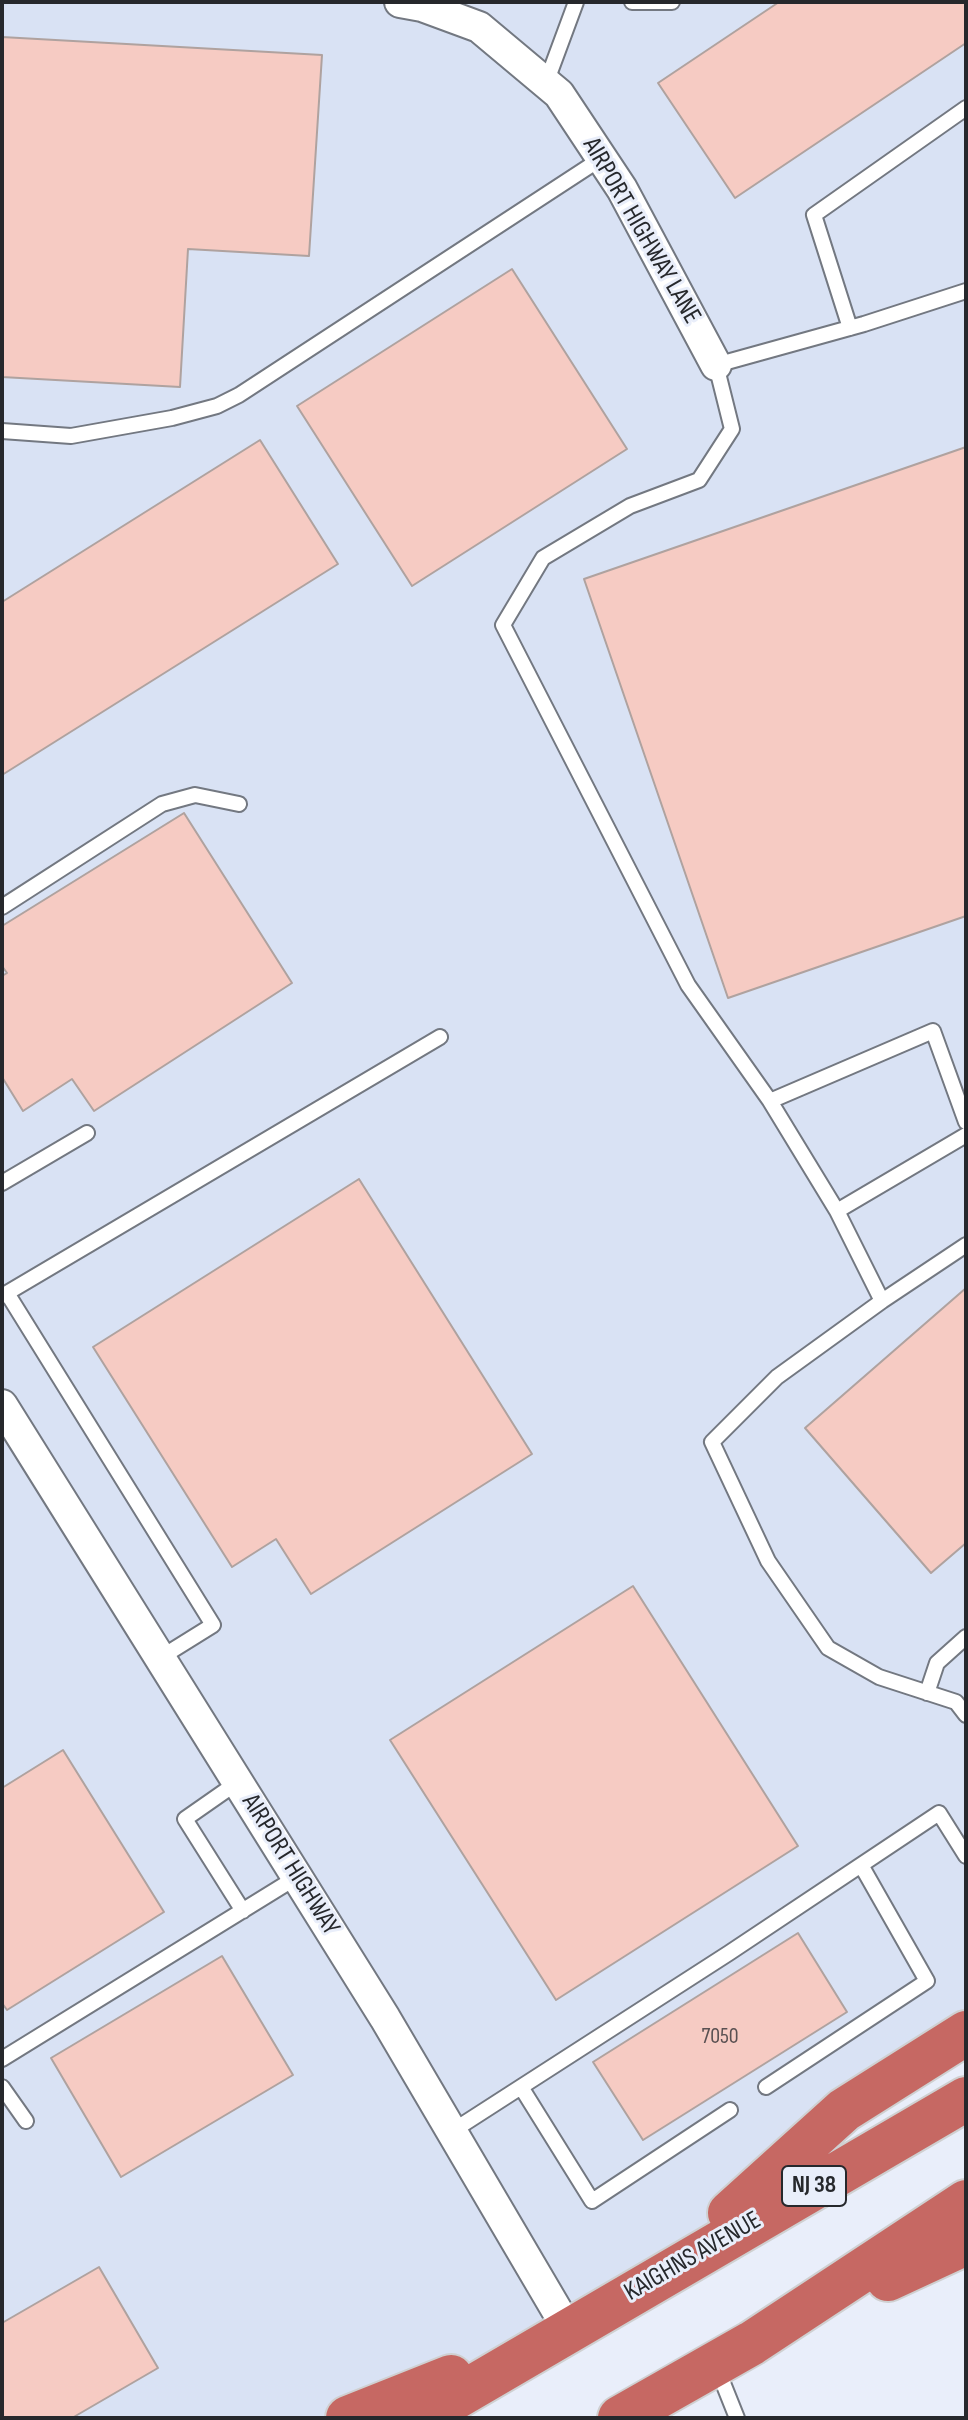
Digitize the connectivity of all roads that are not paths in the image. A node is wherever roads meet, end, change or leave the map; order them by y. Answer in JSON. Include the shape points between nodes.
{"nodes":[{"id":1,"x":400,"y":2,"type":"edge"},
{"id":2,"x":576,"y":2,"type":"edge"},
{"id":3,"x":632,"y":2,"type":"edge"},
{"id":4,"x":672,"y":2,"type":"edge"},
{"id":5,"x":546,"y":83,"type":"junction"},
{"id":6,"x":966,"y":108,"type":"edge"},
{"id":7,"x":602,"y":158,"type":"junction"},
{"id":8,"x":966,"y":291,"type":"edge"},
{"id":9,"x":850,"y":328,"type":"junction"},
{"id":10,"x":716,"y":365,"type":"junction"},
{"id":11,"x":2,"y":431,"type":"edge"},
{"id":12,"x":239,"y":804,"type":"dead end"},
{"id":13,"x":2,"y":907,"type":"edge"},
{"id":14,"x":440,"y":1037,"type":"dead end"},
{"id":15,"x":770,"y":1101,"type":"junction"},
{"id":16,"x":966,"y":1122,"type":"edge"},
{"id":17,"x":87,"y":1133,"type":"dead end"},
{"id":18,"x":966,"y":1135,"type":"edge"},
{"id":19,"x":2,"y":1183,"type":"edge"},
{"id":20,"x":837,"y":1211,"type":"junction"},
{"id":21,"x":966,"y":1245,"type":"edge"},
{"id":22,"x":5,"y":1294,"type":"edge"},
{"id":23,"x":882,"y":1301,"type":"junction"},
{"id":24,"x":2,"y":1405,"type":"edge"},
{"id":25,"x":966,"y":1637,"type":"edge"},
{"id":26,"x":160,"y":1658,"type":"junction"},
{"id":27,"x":927,"y":1693,"type":"junction"},
{"id":28,"x":966,"y":1715,"type":"edge"},
{"id":29,"x":238,"y":1782,"type":"junction"},
{"id":30,"x":966,"y":1856,"type":"edge"},
{"id":31,"x":861,"y":1865,"type":"junction"},
{"id":32,"x":297,"y":1877,"type":"junction"},
{"id":33,"x":243,"y":1911,"type":"junction"},
{"id":34,"x":966,"y":2033,"type":"edge"},
{"id":35,"x":2,"y":2059,"type":"edge"},
{"id":36,"x":2,"y":2087,"type":"edge"},
{"id":37,"x":521,"y":2087,"type":"junction"},
{"id":38,"x":766,"y":2087,"type":"dead end"},
{"id":39,"x":966,"y":2099,"type":"edge"},
{"id":40,"x":730,"y":2110,"type":"dead end"},
{"id":41,"x":26,"y":2121,"type":"dead end"},
{"id":42,"x":451,"y":2132,"type":"junction"},
{"id":43,"x":966,"y":2202,"type":"edge"},
{"id":44,"x":966,"y":2243,"type":"edge"},
{"id":45,"x":663,"y":2274,"type":"junction"},
{"id":46,"x":569,"y":2331,"type":"junction"},
{"id":47,"x":734,"y":2353,"type":"junction"},
{"id":48,"x":348,"y":2418,"type":"edge"},
{"id":49,"x":420,"y":2418,"type":"edge"},
{"id":50,"x":620,"y":2418,"type":"edge"},
{"id":51,"x":737,"y":2418,"type":"edge"}],
"edges":[{"from":1,"to":5,"type":"street","name":"AIRPORT HIGHWAY LANE","via":[[479,27]]},
{"from":2,"to":5,"type":"lane"},
{"from":3,"to":4,"type":"lane"},
{"from":5,"to":7,"type":"street","name":"AIRPORT HIGHWAY LANE"},
{"from":6,"to":9,"type":"lane","via":[[814,215]]},
{"from":7,"to":10,"type":"street","name":"AIRPORT HIGHWAY LANE"},
{"from":7,"to":11,"type":"lane","via":[[217,406],[71,436]]},
{"from":8,"to":9,"type":"lane"},
{"from":9,"to":10,"type":"lane"},
{"from":10,"to":15,"type":"lane","via":[[732,429],[699,480],[630,506],[543,558],[503,625],[688,985]]},
{"from":12,"to":13,"type":"lane","via":[[195,795],[162,804]]},
{"from":14,"to":22,"type":"lane"},
{"from":15,"to":16,"type":"lane","via":[[933,1031]]},
{"from":15,"to":20,"type":"lane"},
{"from":17,"to":19,"type":"lane"},
{"from":18,"to":20,"type":"lane"},
{"from":20,"to":23,"type":"lane"},
{"from":21,"to":23,"type":"lane"},
{"from":22,"to":26,"type":"lane","via":[[213,1625]]},
{"from":23,"to":27,"type":"lane","via":[[777,1377],[712,1442],[768,1561],[828,1648],[879,1677]]},
{"from":24,"to":26,"type":"street","name":"AIRPORT HIGHWAY"},
{"from":25,"to":27,"type":"lane","via":[[937,1663]]},
{"from":26,"to":29,"type":"street","name":"AIRPORT HIGHWAY"},
{"from":27,"to":28,"type":"lane","via":[[956,1702]]},
{"from":29,"to":32,"type":"street","name":"AIRPORT HIGHWAY"},
{"from":29,"to":33,"type":"lane","via":[[185,1819]]},
{"from":30,"to":31,"type":"lane","via":[[939,1813]]},
{"from":31,"to":37,"type":"lane"},
{"from":31,"to":38,"type":"lane","via":[[927,1981]]},
{"from":32,"to":33,"type":"lane"},
{"from":32,"to":42,"type":"street","name":"AIRPORT HIGHWAY"},
{"from":33,"to":35,"type":"lane"},
{"from":34,"to":45,"type":"highway","via":[[844,2110]]},
{"from":36,"to":41,"type":"lane"},
{"from":37,"to":40,"type":"lane","via":[[592,2201]]},
{"from":37,"to":42,"type":"lane"},
{"from":39,"to":45,"type":"highway","name":"KAIGHNS AVENUE","number":"NJ 38"},
{"from":42,"to":46,"type":"street","name":"AIRPORT HIGHWAY"},
{"from":43,"to":47,"type":"highway"},
{"from":44,"to":47,"type":"highway"},
{"from":45,"to":46,"type":"highway","name":"KAIGHNS AVENUE","number":"NJ 38"},
{"from":46,"to":48,"type":"highway"},
{"from":46,"to":49,"type":"highway","name":"KAIGHNS AVENUE","number":"NJ 38"},
{"from":47,"to":50,"type":"highway"},
{"from":47,"to":51,"type":"lane"}]}
